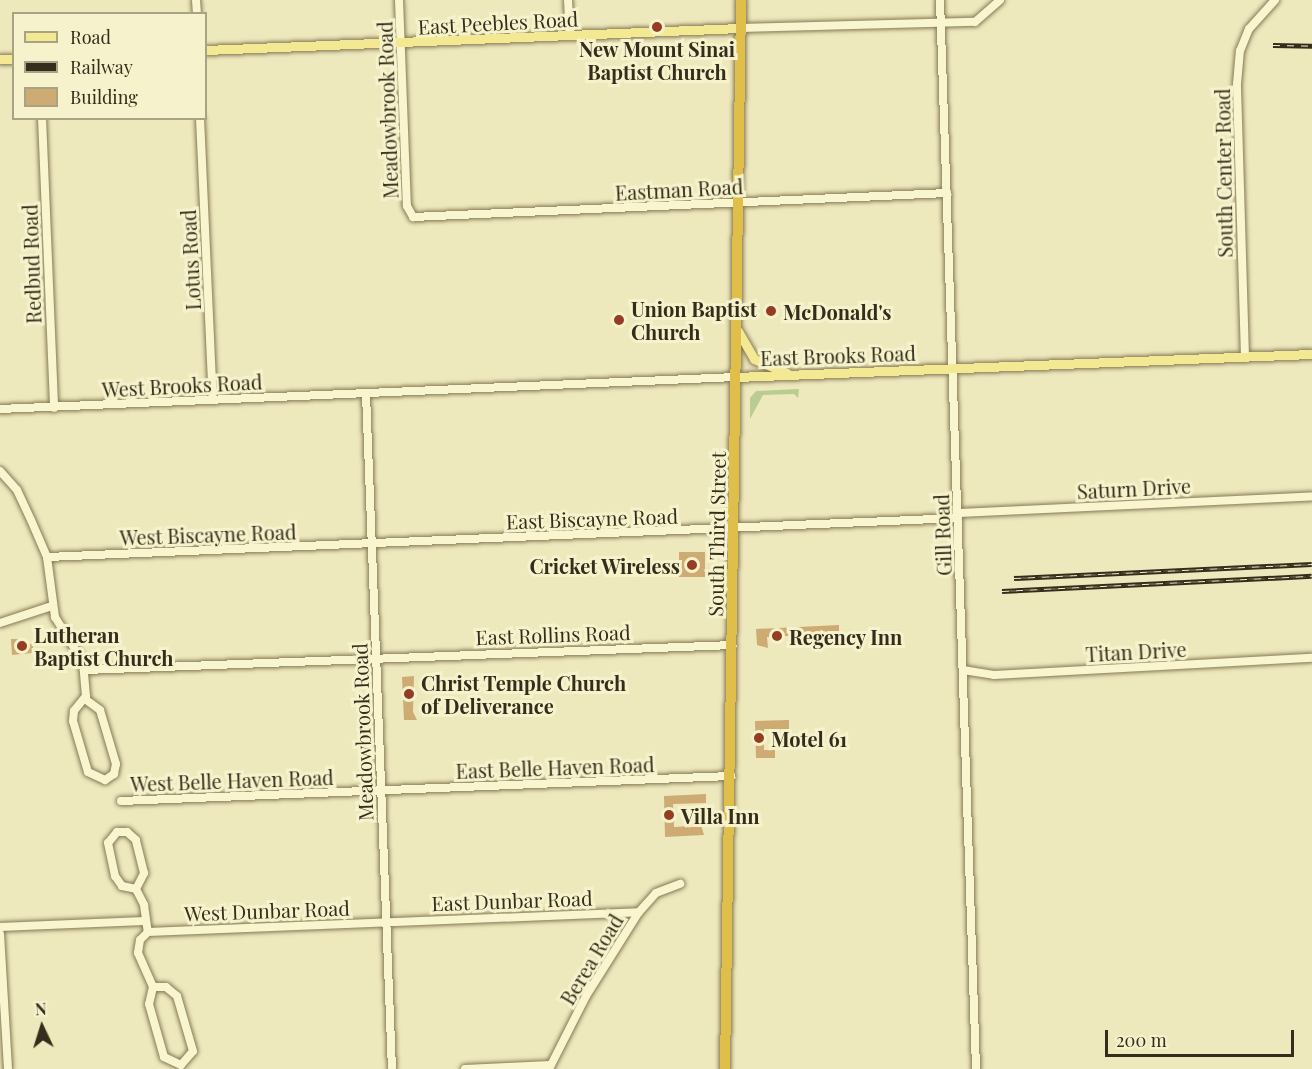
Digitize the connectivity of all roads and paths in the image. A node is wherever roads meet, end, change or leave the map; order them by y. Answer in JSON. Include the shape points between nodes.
{"nodes":[{"id":1,"x":399,"y":0,"type":"edge"},
{"id":2,"x":568,"y":0,"type":"edge"},
{"id":3,"x":741,"y":0,"type":"edge"},
{"id":4,"x":940,"y":0,"type":"edge"},
{"id":5,"x":1000,"y":0,"type":"edge"},
{"id":6,"x":1275,"y":0,"type":"edge"},
{"id":7,"x":940,"y":24,"type":"junction"},
{"id":8,"x":740,"y":28,"type":"junction"},
{"id":9,"x":570,"y":36,"type":"junction"},
{"id":10,"x":400,"y":44,"type":"junction"},
{"id":11,"x":207,"y":50,"type":"edge"},
{"id":12,"x":42,"y":120,"type":"edge"},
{"id":13,"x":200,"y":120,"type":"edge"},
{"id":14,"x":947,"y":193,"type":"junction"},
{"id":15,"x":738,"y":203,"type":"junction"},
{"id":16,"x":413,"y":217,"type":"joint"},
{"id":17,"x":738,"y":331,"type":"junction"},
{"id":18,"x":1312,"y":354,"type":"edge"},
{"id":19,"x":1245,"y":357,"type":"junction"},
{"id":20,"x":953,"y":370,"type":"junction"},
{"id":21,"x":798,"y":376,"type":"junction"},
{"id":22,"x":736,"y":377,"type":"junction"},
{"id":23,"x":366,"y":393,"type":"junction"},
{"id":24,"x":213,"y":400,"type":"junction"},
{"id":25,"x":54,"y":408,"type":"junction"},
{"id":26,"x":0,"y":409,"type":"edge"},
{"id":27,"x":0,"y":471,"type":"edge"},
{"id":28,"x":1312,"y":496,"type":"edge"},
{"id":29,"x":958,"y":515,"type":"junction"},
{"id":30,"x":734,"y":528,"type":"junction"},
{"id":31,"x":370,"y":543,"type":"junction"},
{"id":32,"x":47,"y":557,"type":"junction"},
{"id":33,"x":52,"y":606,"type":"junction"},
{"id":34,"x":0,"y":623,"type":"edge"},
{"id":35,"x":733,"y":645,"type":"junction"},
{"id":36,"x":376,"y":658,"type":"junction"},
{"id":37,"x":1312,"y":658,"type":"edge"},
{"id":38,"x":85,"y":670,"type":"junction"},
{"id":39,"x":963,"y":670,"type":"junction"},
{"id":40,"x":85,"y":699,"type":"junction"},
{"id":41,"x":731,"y":776,"type":"junction"},
{"id":42,"x":381,"y":790,"type":"junction"},
{"id":43,"x":121,"y":801,"type":"dead end"},
{"id":44,"x":680,"y":884,"type":"dead end"},
{"id":45,"x":136,"y":889,"type":"junction"},
{"id":46,"x":639,"y":912,"type":"junction"},
{"id":47,"x":144,"y":921,"type":"junction"},
{"id":48,"x":387,"y":922,"type":"junction"},
{"id":49,"x":0,"y":927,"type":"edge"},
{"id":50,"x":148,"y":932,"type":"junction"},
{"id":51,"x":0,"y":934,"type":"edge"},
{"id":52,"x":153,"y":987,"type":"junction"},
{"id":53,"x":549,"y":1067,"type":"edge"},
{"id":54,"x":8,"y":1069,"type":"edge"},
{"id":55,"x":392,"y":1069,"type":"edge"},
{"id":56,"x":465,"y":1069,"type":"edge"},
{"id":57,"x":725,"y":1069,"type":"edge"},
{"id":58,"x":976,"y":1069,"type":"edge"}],
"edges":[{"from":1,"to":10,"type":"street","name":"Meadowbrook Road"},
{"from":2,"to":9,"type":"street"},
{"from":3,"to":8,"type":"highway","name":"South Third Street"},
{"from":4,"to":7,"type":"street","name":"Gill Road"},
{"from":5,"to":7,"type":"street","name":"East Peebles Road","via":[[975,22]]},
{"from":6,"to":19,"type":"street","name":"South Center Road","via":[[1249,29],[1240,51],[1237,84]]},
{"from":7,"to":8,"type":"street","name":"East Peebles Road"},
{"from":7,"to":14,"type":"street","name":"Gill Road"},
{"from":8,"to":9,"type":"main road","name":"East Peebles Road"},
{"from":8,"to":15,"type":"highway","name":"South Third Street"},
{"from":9,"to":10,"type":"main road","name":"East Peebles Road"},
{"from":10,"to":11,"type":"main road","name":"East Peebles Road"},
{"from":10,"to":16,"type":"street","name":"Meadowbrook Road","via":[[406,206]]},
{"from":12,"to":25,"type":"street","name":"Redbud Road"},
{"from":13,"to":24,"type":"street","name":"Lotus Road"},
{"from":14,"to":15,"type":"street","name":"Eastman Road"},
{"from":14,"to":20,"type":"street","name":"Gill Road"},
{"from":15,"to":16,"type":"street","name":"Eastman Road"},
{"from":15,"to":17,"type":"highway","name":"South Third Street"},
{"from":17,"to":21,"type":"main road","via":[[745,347],[763,366]]},
{"from":17,"to":22,"type":"highway","name":"South Third Street"},
{"from":18,"to":19,"type":"main road","name":"East Brooks Road"},
{"from":19,"to":20,"type":"main road","name":"East Brooks Road"},
{"from":20,"to":21,"type":"main road","name":"East Brooks Road"},
{"from":20,"to":29,"type":"street","name":"Gill Road"},
{"from":21,"to":22,"type":"main road","name":"East Brooks Road"},
{"from":22,"to":23,"type":"street","name":"East Brooks Road"},
{"from":22,"to":30,"type":"highway","name":"South Third Street"},
{"from":23,"to":24,"type":"street","name":"West Brooks Road"},
{"from":23,"to":31,"type":"street","name":"Meadowbrook Road"},
{"from":24,"to":25,"type":"street","name":"West Brooks Road"},
{"from":25,"to":26,"type":"street","name":"West Brooks Road"},
{"from":27,"to":32,"type":"street","via":[[17,490]]},
{"from":28,"to":29,"type":"street","name":"Saturn Drive"},
{"from":29,"to":30,"type":"street","name":"East Biscayne Road"},
{"from":29,"to":39,"type":"street","name":"Gill Road"},
{"from":30,"to":31,"type":"street","name":"East Biscayne Road"},
{"from":30,"to":35,"type":"highway","name":"South Third Street"},
{"from":31,"to":32,"type":"street","name":"West Biscayne Road"},
{"from":31,"to":36,"type":"street","name":"Meadowbrook Road"},
{"from":32,"to":33,"type":"street"},
{"from":33,"to":34,"type":"street"},
{"from":33,"to":38,"type":"street"},
{"from":35,"to":36,"type":"street","name":"East Rollins Road"},
{"from":35,"to":41,"type":"highway","name":"South Third Street"},
{"from":36,"to":38,"type":"street","name":"East Rollins Road"},
{"from":36,"to":42,"type":"street","name":"Meadowbrook Road"},
{"from":37,"to":39,"type":"street","name":"Titan Drive","via":[[994,675]]},
{"from":38,"to":40,"type":"street"},
{"from":39,"to":58,"type":"street","name":"Gill Road"},
{"from":40,"to":40,"type":"street","via":[[74,711],[73,721],[88,772],[105,780],[114,774],[116,764],[100,710]]},
{"from":41,"to":42,"type":"street","name":"East Belle Haven Road"},
{"from":41,"to":57,"type":"highway","name":"South Third Street"},
{"from":42,"to":43,"type":"street","name":"West Belle Haven Road"},
{"from":42,"to":48,"type":"street","name":"Meadowbrook Road"},
{"from":44,"to":46,"type":"street","name":"Berea Road","via":[[656,893]]},
{"from":45,"to":45,"type":"street","via":[[144,873],[136,840],[127,832],[117,832],[108,843],[115,876],[122,886]]},
{"from":45,"to":47,"type":"street","via":[[143,902]]},
{"from":46,"to":48,"type":"street","name":"East Dunbar Road"},
{"from":46,"to":53,"type":"street","name":"Berea Road","via":[[586,996]]},
{"from":47,"to":49,"type":"street"},
{"from":47,"to":50,"type":"street"},
{"from":48,"to":50,"type":"street","name":"West Dunbar Road"},
{"from":48,"to":55,"type":"street","name":"Meadowbrook Road"},
{"from":50,"to":52,"type":"street","via":[[140,940],[138,953]]},
{"from":51,"to":54,"type":"street"},
{"from":52,"to":52,"type":"street","via":[[148,1001],[164,1057],[181,1065],[193,1051],[177,996],[165,987]]},
{"from":53,"to":56,"type":"street"}]}
